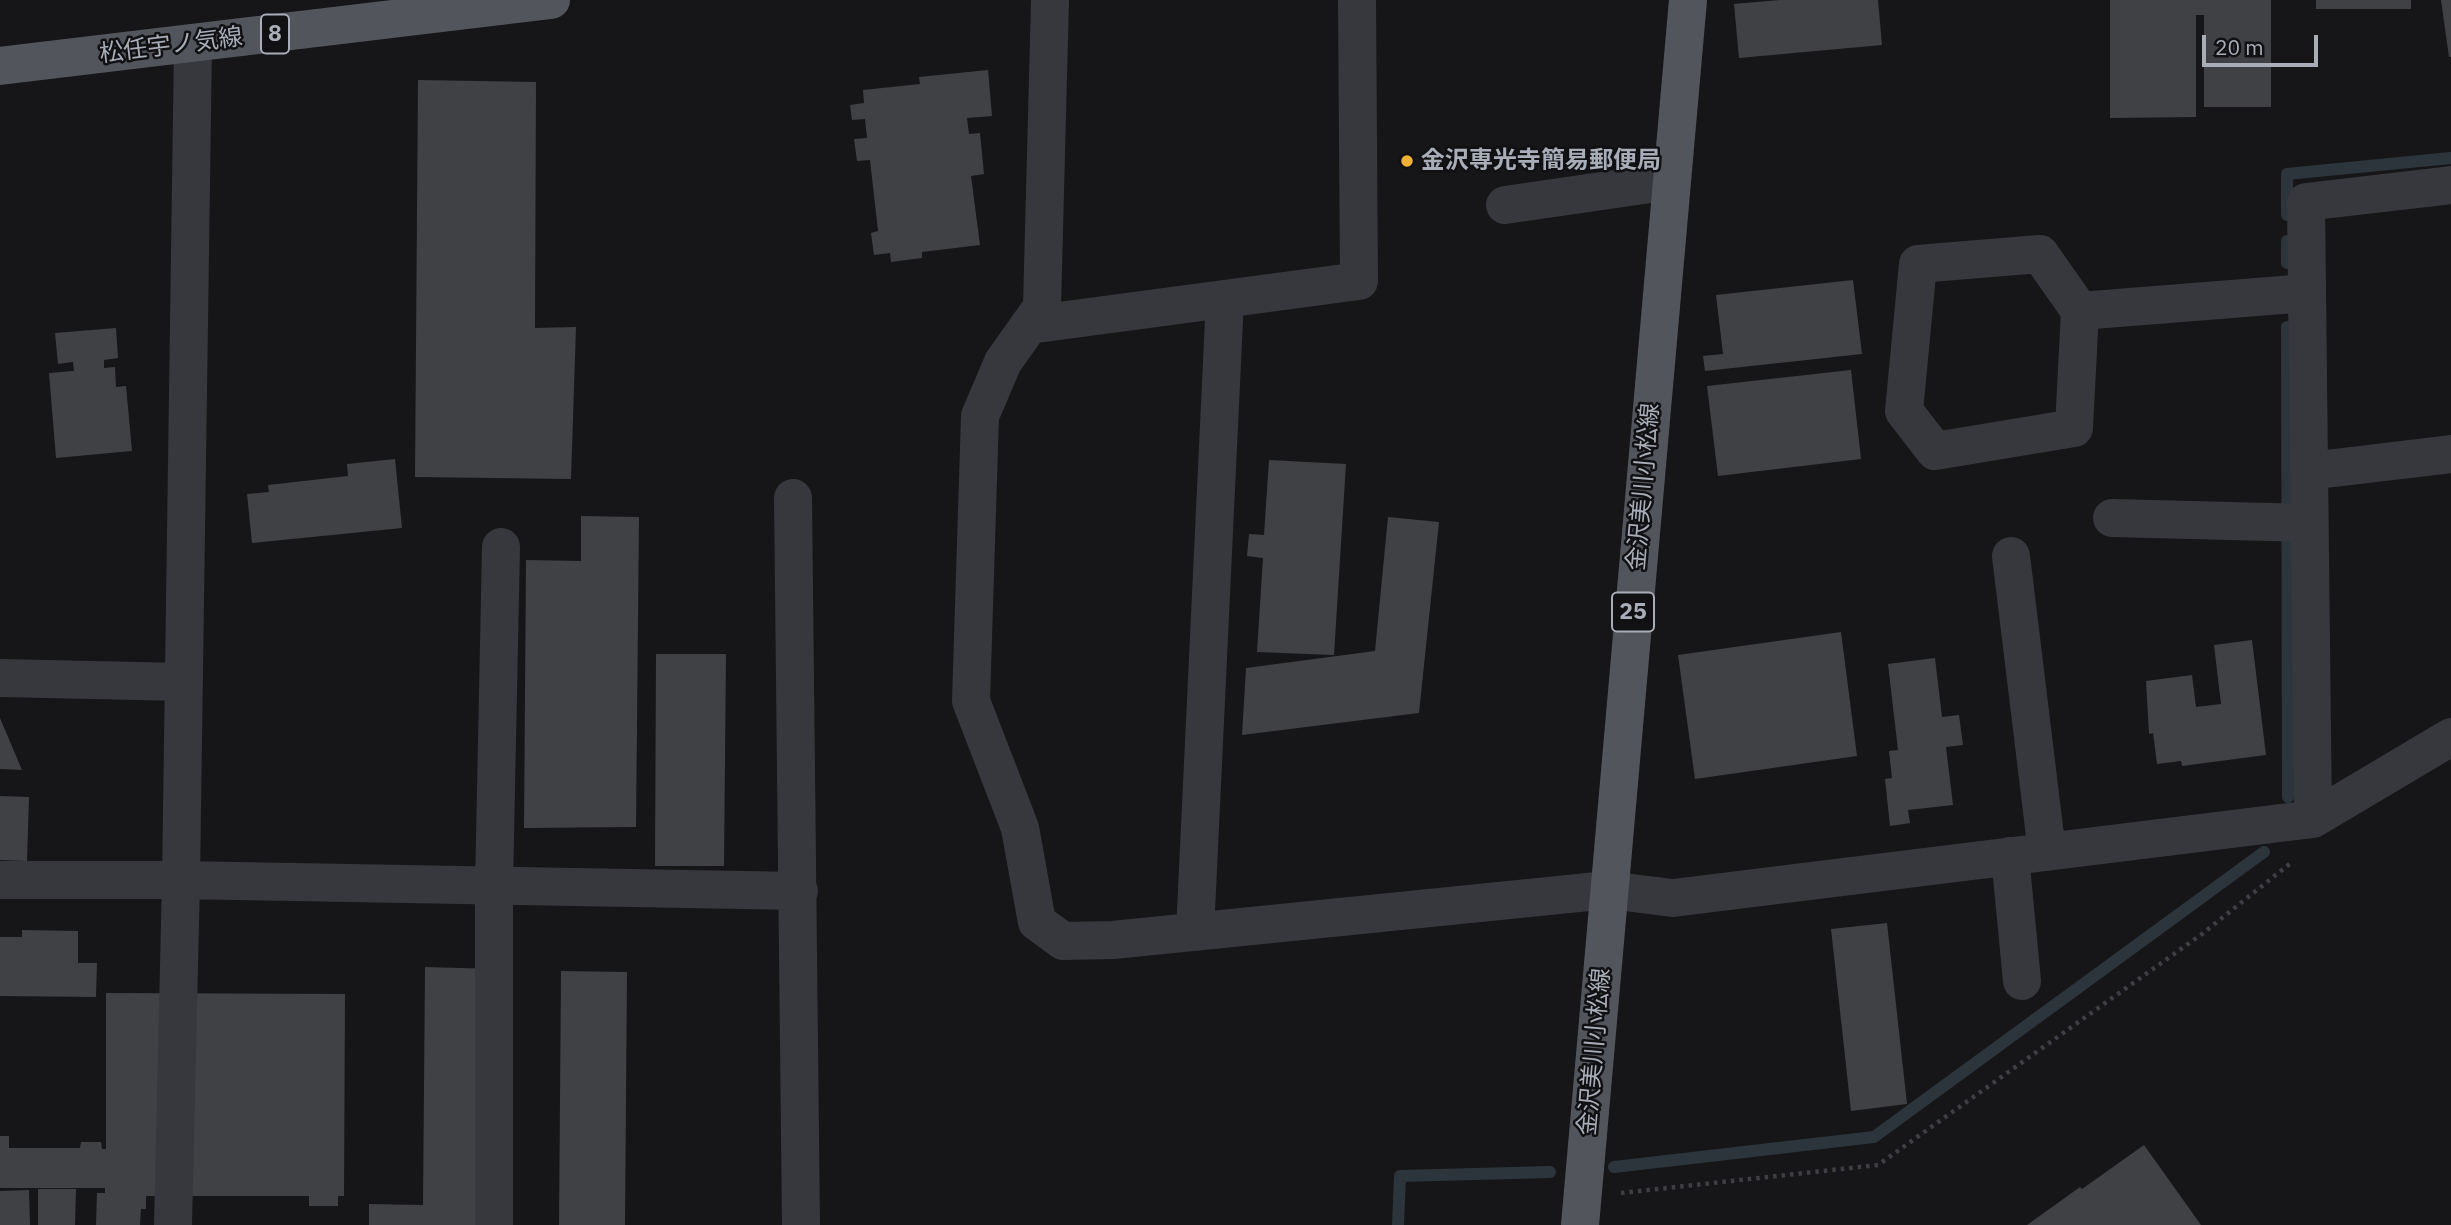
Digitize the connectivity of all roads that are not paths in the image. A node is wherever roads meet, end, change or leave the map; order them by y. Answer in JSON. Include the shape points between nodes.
{"nodes":[{"id":1,"x":551,"y":0,"type":"edge"},
{"id":2,"x":1050,"y":0,"type":"edge"},
{"id":3,"x":1357,"y":0,"type":"edge"},
{"id":4,"x":1688,"y":0,"type":"edge"},
{"id":5,"x":193,"y":44,"type":"junction"},
{"id":6,"x":0,"y":66,"type":"edge"},
{"id":7,"x":1671,"y":181,"type":"junction"},
{"id":8,"x":2451,"y":185,"type":"edge"},
{"id":9,"x":1505,"y":205,"type":"dead end"},
{"id":10,"x":2306,"y":293,"type":"junction"},
{"id":11,"x":1225,"y":299,"type":"junction"},
{"id":12,"x":2080,"y":311,"type":"junction"},
{"id":13,"x":1029,"y":325,"type":"junction"},
{"id":14,"x":2451,"y":454,"type":"edge"},
{"id":15,"x":2309,"y":471,"type":"junction"},
{"id":16,"x":793,"y":498,"type":"dead end"},
{"id":17,"x":2112,"y":518,"type":"dead end"},
{"id":18,"x":2307,"y":523,"type":"junction"},
{"id":19,"x":501,"y":547,"type":"dead end"},
{"id":20,"x":2011,"y":556,"type":"dead end"},
{"id":21,"x":0,"y":678,"type":"edge"},
{"id":22,"x":184,"y":681,"type":"junction"},
{"id":23,"x":2451,"y":737,"type":"edge"},
{"id":24,"x":2313,"y":819,"type":"junction"},
{"id":25,"x":2047,"y":852,"type":"junction"},
{"id":26,"x":2010,"y":856,"type":"junction"},
{"id":27,"x":0,"y":880,"type":"edge"},
{"id":28,"x":181,"y":880,"type":"junction"},
{"id":29,"x":494,"y":886,"type":"junction"},
{"id":30,"x":1608,"y":890,"type":"junction"},
{"id":31,"x":799,"y":891,"type":"junction"},
{"id":32,"x":1195,"y":932,"type":"junction"},
{"id":33,"x":2022,"y":981,"type":"dead end"},
{"id":34,"x":1581,"y":1211,"type":"edge"},
{"id":35,"x":173,"y":1225,"type":"edge"},
{"id":36,"x":494,"y":1225,"type":"edge"},
{"id":37,"x":801,"y":1225,"type":"edge"}],
"edges":[{"from":1,"to":5,"type":"main road","name":"松任宇ノ気線","number":"8"},
{"from":2,"to":13,"type":"street","via":[[1042,307]]},
{"from":3,"to":11,"type":"street","via":[[1359,281]]},
{"from":4,"to":7,"type":"main road","name":"金沢美川小松線","number":"25"},
{"from":5,"to":6,"type":"main road","name":"松任宇ノ気線","number":"8"},
{"from":5,"to":22,"type":"street"},
{"from":7,"to":9,"type":"street"},
{"from":7,"to":30,"type":"main road","name":"金沢美川小松線","number":"25"},
{"from":8,"to":10,"type":"street","via":[[2306,202]]},
{"from":10,"to":12,"type":"street"},
{"from":10,"to":15,"type":"street"},
{"from":11,"to":13,"type":"street"},
{"from":11,"to":32,"type":"street"},
{"from":12,"to":12,"type":"street","via":[[2040,254],[1918,264],[1904,411],[1935,451],[2074,428]]},
{"from":13,"to":32,"type":"street","via":[[1003,362],[980,416],[971,701],[1020,828],[1037,922],[1063,941]]},
{"from":14,"to":15,"type":"street"},
{"from":15,"to":18,"type":"street"},
{"from":16,"to":31,"type":"street"},
{"from":17,"to":18,"type":"street"},
{"from":18,"to":24,"type":"street"},
{"from":19,"to":29,"type":"street"},
{"from":20,"to":25,"type":"street"},
{"from":21,"to":22,"type":"street"},
{"from":22,"to":28,"type":"street"},
{"from":23,"to":24,"type":"street"},
{"from":24,"to":25,"type":"street"},
{"from":25,"to":26,"type":"street"},
{"from":26,"to":30,"type":"street","via":[[1673,898]]},
{"from":26,"to":33,"type":"street"},
{"from":27,"to":28,"type":"street"},
{"from":28,"to":29,"type":"street"},
{"from":28,"to":35,"type":"street"},
{"from":29,"to":31,"type":"street"},
{"from":29,"to":36,"type":"street"},
{"from":30,"to":32,"type":"street"},
{"from":30,"to":34,"type":"main road","name":"金沢美川小松線","number":"25"},
{"from":31,"to":37,"type":"street"}]}
